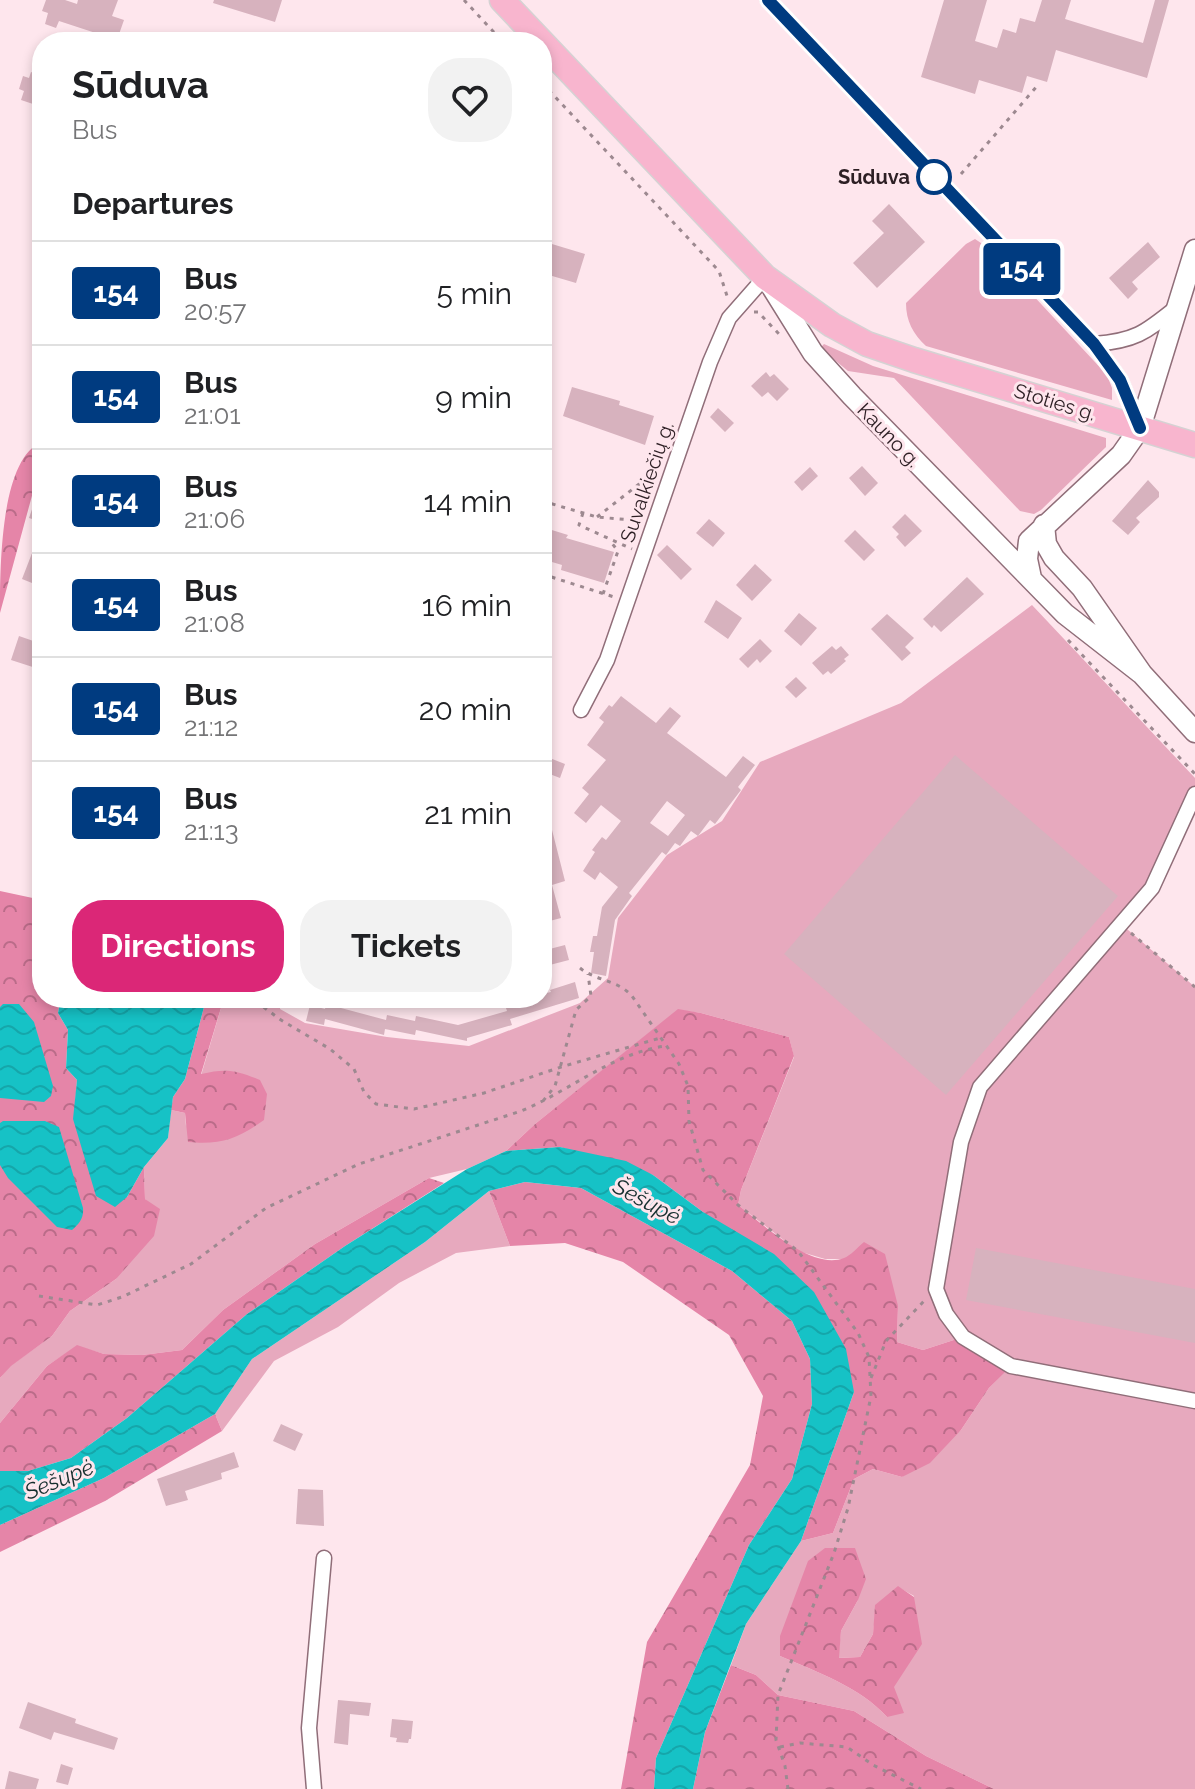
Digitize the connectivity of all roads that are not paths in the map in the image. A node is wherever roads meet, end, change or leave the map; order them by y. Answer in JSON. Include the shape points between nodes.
{"nodes":[{"id":1,"x":502,"y":0,"type":"edge"},
{"id":2,"x":768,"y":0,"type":"edge"},
{"id":3,"x":532,"y":32,"type":"edge"},
{"id":4,"x":552,"y":53,"type":"edge"},
{"id":5,"x":1195,"y":250,"type":"edge"},
{"id":6,"x":765,"y":277,"type":"junction"},
{"id":7,"x":1177,"y":307,"type":"junction"},
{"id":8,"x":1094,"y":344,"type":"junction"},
{"id":9,"x":914,"y":360,"type":"joint"},
{"id":10,"x":1140,"y":428,"type":"junction"},
{"id":11,"x":1195,"y":445,"type":"edge"},
{"id":12,"x":1044,"y":525,"type":"junction"},
{"id":13,"x":1031,"y":578,"type":"junction"},
{"id":14,"x":1142,"y":674,"type":"junction"},
{"id":15,"x":581,"y":710,"type":"dead end"},
{"id":16,"x":1195,"y":732,"type":"edge"},
{"id":17,"x":1195,"y":794,"type":"edge"},
{"id":18,"x":1195,"y":1401,"type":"edge"},
{"id":19,"x":324,"y":1558,"type":"dead end"},
{"id":20,"x":314,"y":1789,"type":"edge"}],
"edges":[{"from":1,"to":3,"type":"main road","name":"Kauno g."},
{"from":2,"to":8,"type":"street"},
{"from":4,"to":6,"type":"main road","name":"Kauno g."},
{"from":5,"to":7,"type":"main road"},
{"from":6,"to":9,"type":"main road","name":"Kauno g.","via":[[832,325]]},
{"from":6,"to":13,"type":"main road","name":"Kauno g.","via":[[813,353]]},
{"from":6,"to":15,"type":"street","name":"Suvalkiečių g.","via":[[737,306],[724,329],[607,660]]},
{"from":7,"to":8,"type":"street","via":[[1144,333],[1122,342]]},
{"from":7,"to":10,"type":"main road"},
{"from":8,"to":10,"type":"street","via":[[1120,380]]},
{"from":9,"to":10,"type":"main road","name":"Stoties g."},
{"from":10,"to":11,"type":"main road","name":"Stoties g."},
{"from":10,"to":12,"type":"main road","via":[[1121,455]]},
{"from":12,"to":13,"type":"main road","via":[[1029,541]]},
{"from":12,"to":14,"type":"main road","name":"Kauno g.","via":[[1054,558],[1082,588]]},
{"from":13,"to":14,"type":"main road","name":"Kauno g.","via":[[1065,614]]},
{"from":14,"to":16,"type":"main road","name":"Kauno g."},
{"from":17,"to":18,"type":"street","via":[[1152,888],[980,1087],[961,1142],[936,1289],[963,1337],[1011,1366]]},
{"from":19,"to":20,"type":"street","via":[[309,1728]]}]}
